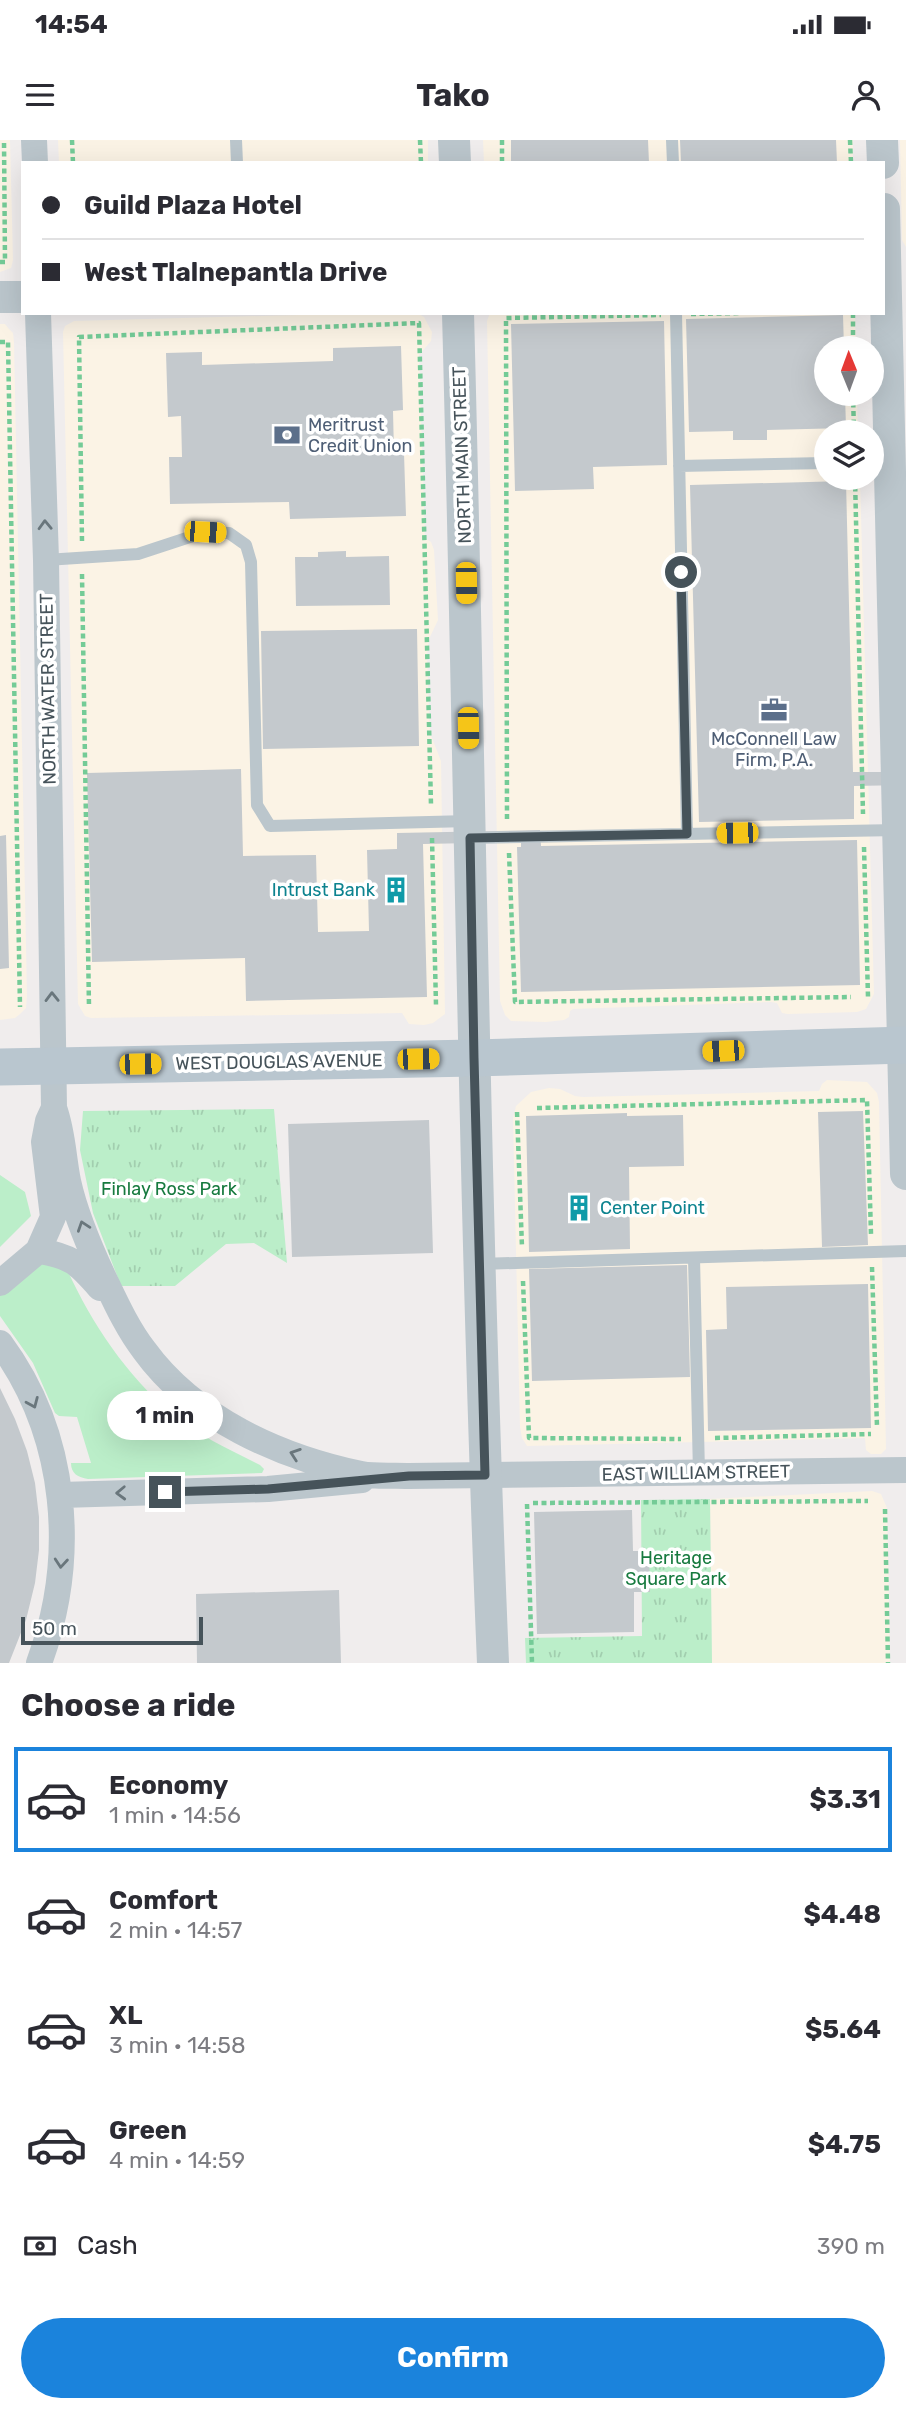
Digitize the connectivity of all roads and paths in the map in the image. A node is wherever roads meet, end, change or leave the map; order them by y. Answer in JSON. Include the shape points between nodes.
{"nodes":[{"id":1,"x":4,"y":140,"type":"edge"},
{"id":2,"x":34,"y":140,"type":"edge"},
{"id":3,"x":72,"y":140,"type":"edge"},
{"id":4,"x":236,"y":140,"type":"edge"},
{"id":5,"x":420,"y":140,"type":"edge"},
{"id":6,"x":454,"y":140,"type":"edge"},
{"id":7,"x":502,"y":140,"type":"edge"},
{"id":8,"x":672,"y":140,"type":"edge"},
{"id":9,"x":850,"y":140,"type":"edge"},
{"id":10,"x":882,"y":140,"type":"edge"},
{"id":11,"x":35,"y":161,"type":"edge"},
{"id":12,"x":73,"y":161,"type":"edge"},
{"id":13,"x":237,"y":161,"type":"edge"},
{"id":14,"x":421,"y":161,"type":"edge"},
{"id":15,"x":455,"y":161,"type":"edge"},
{"id":16,"x":502,"y":161,"type":"edge"},
{"id":17,"x":673,"y":161,"type":"edge"},
{"id":18,"x":851,"y":161,"type":"edge"},
{"id":19,"x":883,"y":161,"type":"edge"},
{"id":20,"x":885,"y":217,"type":"edge"},
{"id":21,"x":0,"y":262,"type":"edge"},
{"id":22,"x":892,"y":275,"type":"edge"},
{"id":23,"x":21,"y":297,"type":"edge"},
{"id":24,"x":0,"y":298,"type":"edge"},
{"id":25,"x":38,"y":315,"type":"edge"},
{"id":26,"x":458,"y":315,"type":"edge"},
{"id":27,"x":634,"y":315,"type":"edge"},
{"id":28,"x":676,"y":315,"type":"edge"},
{"id":29,"x":853,"y":315,"type":"edge"},
{"id":30,"x":853,"y":336,"type":"edge"},
{"id":31,"x":0,"y":342,"type":"edge"},
{"id":32,"x":814,"y":463,"type":"edge"},
{"id":33,"x":679,"y":466,"type":"junction"},
{"id":34,"x":855,"y":490,"type":"edge"},
{"id":35,"x":46,"y":560,"type":"junction"},
{"id":36,"x":470,"y":830,"type":"junction"},
{"id":37,"x":898,"y":830,"type":"junction"},
{"id":38,"x":864,"y":831,"type":"junction"},
{"id":39,"x":687,"y":834,"type":"junction"},
{"id":40,"x":508,"y":838,"type":"junction"},
{"id":41,"x":851,"y":997,"type":"dead end"},
{"id":42,"x":868,"y":997,"type":"dead end"},
{"id":43,"x":20,"y":1007,"type":"dead end"},
{"id":44,"x":905,"y":1045,"type":"edge"},
{"id":45,"x":474,"y":1058,"type":"junction"},
{"id":46,"x":53,"y":1066,"type":"junction"},
{"id":47,"x":0,"y":1067,"type":"edge"},
{"id":48,"x":867,"y":1100,"type":"dead end"},
{"id":49,"x":54,"y":1108,"type":"junction"},
{"id":50,"x":537,"y":1108,"type":"dead end"},
{"id":51,"x":517,"y":1112,"type":"dead end"},
{"id":52,"x":906,"y":1174,"type":"edge"},
{"id":53,"x":38,"y":1251,"type":"junction"},
{"id":54,"x":906,"y":1251,"type":"edge"},
{"id":55,"x":694,"y":1258,"type":"junction"},
{"id":56,"x":522,"y":1263,"type":"junction"},
{"id":57,"x":480,"y":1264,"type":"junction"},
{"id":58,"x":0,"y":1283,"type":"edge"},
{"id":59,"x":117,"y":1305,"type":"junction"},
{"id":60,"x":0,"y":1343,"type":"edge"},
{"id":61,"x":871,"y":1434,"type":"dead end"},
{"id":62,"x":698,"y":1438,"type":"junction"},
{"id":63,"x":906,"y":1470,"type":"edge"},
{"id":64,"x":699,"y":1473,"type":"junction"},
{"id":65,"x":485,"y":1475,"type":"junction"},
{"id":66,"x":409,"y":1476,"type":"junction"},
{"id":67,"x":61,"y":1495,"type":"junction"},
{"id":68,"x":867,"y":1501,"type":"dead end"},
{"id":69,"x":885,"y":1509,"type":"dead end"},
{"id":70,"x":39,"y":1663,"type":"edge"},
{"id":71,"x":493,"y":1663,"type":"edge"},
{"id":72,"x":532,"y":1663,"type":"edge"},
{"id":73,"x":888,"y":1663,"type":"edge"}],
"edges":[{"from":1,"to":21,"type":"path","via":[[5,262]]},
{"from":2,"to":11,"type":"street"},
{"from":3,"to":12,"type":"path"},
{"from":4,"to":13,"type":"lane"},
{"from":5,"to":14,"type":"path"},
{"from":6,"to":15,"type":"street"},
{"from":7,"to":16,"type":"path"},
{"from":8,"to":17,"type":"lane"},
{"from":9,"to":18,"type":"path"},
{"from":10,"to":19,"type":"street"},
{"from":20,"to":22,"type":"street"},
{"from":22,"to":37,"type":"street","via":[[885,462]]},
{"from":23,"to":24,"type":"street"},
{"from":35,"to":25,"type":"street","name":"NORTH WATER STREET","one_way":true},
{"from":26,"to":36,"type":"street","name":"NORTH MAIN STREET"},
{"from":27,"to":40,"type":"path","via":[[506,318]]},
{"from":28,"to":33,"type":"lane"},
{"from":29,"to":30,"type":"path"},
{"from":31,"to":43,"type":"path","via":[[8,342]]},
{"from":32,"to":33,"type":"lane"},
{"from":33,"to":39,"type":"lane"},
{"from":34,"to":38,"type":"path"},
{"from":35,"to":36,"type":"lane","via":[[138,554],[205,532],[229,533],[246,545],[251,562],[257,805],[270,826]]},
{"from":46,"to":35,"type":"street","name":"NORTH WATER STREET","one_way":true},
{"from":36,"to":40,"type":"lane"},
{"from":36,"to":45,"type":"street","name":"NORTH MAIN STREET"},
{"from":37,"to":38,"type":"lane"},
{"from":37,"to":44,"type":"street"},
{"from":38,"to":39,"type":"lane"},
{"from":38,"to":42,"type":"path"},
{"from":39,"to":40,"type":"lane"},
{"from":40,"to":41,"type":"path","via":[[515,1002]]},
{"from":44,"to":45,"type":"main road","name":"WEST DOUGLAS AVENUE"},
{"from":44,"to":52,"type":"street"},
{"from":45,"to":46,"type":"main road","name":"WEST DOUGLAS AVENUE"},
{"from":45,"to":57,"type":"street","name":"NORTH MAIN STREET"},
{"from":46,"to":47,"type":"main road","name":"WEST DOUGLAS AVENUE"},
{"from":46,"to":49,"type":"street","name":"NORTH WATER STREET"},
{"from":48,"to":50,"type":"path"},
{"from":49,"to":53,"type":"street","via":[[44,1142],[53,1217]]},
{"from":59,"to":49,"type":"street","one_way":true,"via":[[93,1254],[68,1181]]},
{"from":51,"to":56,"type":"path"},
{"from":53,"to":58,"type":"street"},
{"from":53,"to":59,"type":"street","via":[[76,1262]]},
{"from":54,"to":55,"type":"lane"},
{"from":55,"to":56,"type":"lane"},
{"from":55,"to":62,"type":"lane"},
{"from":56,"to":57,"type":"lane"},
{"from":56,"to":62,"type":"path","via":[[529,1438]]},
{"from":57,"to":65,"type":"street","name":"NORTH MAIN STREET"},
{"from":66,"to":59,"type":"street","one_way":true,"via":[[363,1474],[314,1461],[220,1420],[178,1389],[144,1350]]},
{"from":60,"to":67,"type":"street","one_way":true,"via":[[33,1401]]},
{"from":61,"to":62,"type":"path"},
{"from":62,"to":64,"type":"lane"},
{"from":63,"to":64,"type":"street","name":"EAST WILLIAM STREET"},
{"from":64,"to":65,"type":"street","name":"EAST WILLIAM STREET"},
{"from":65,"to":66,"type":"street","name":"EAST WILLIAM STREET"},
{"from":65,"to":71,"type":"street","name":"NORTH MAIN STREET"},
{"from":66,"to":67,"type":"street","one_way":true,"via":[[268,1489]]},
{"from":67,"to":70,"type":"street","one_way":true,"via":[[60,1582]]},
{"from":68,"to":72,"type":"path","via":[[530,1504]]},
{"from":69,"to":73,"type":"path"}]}
